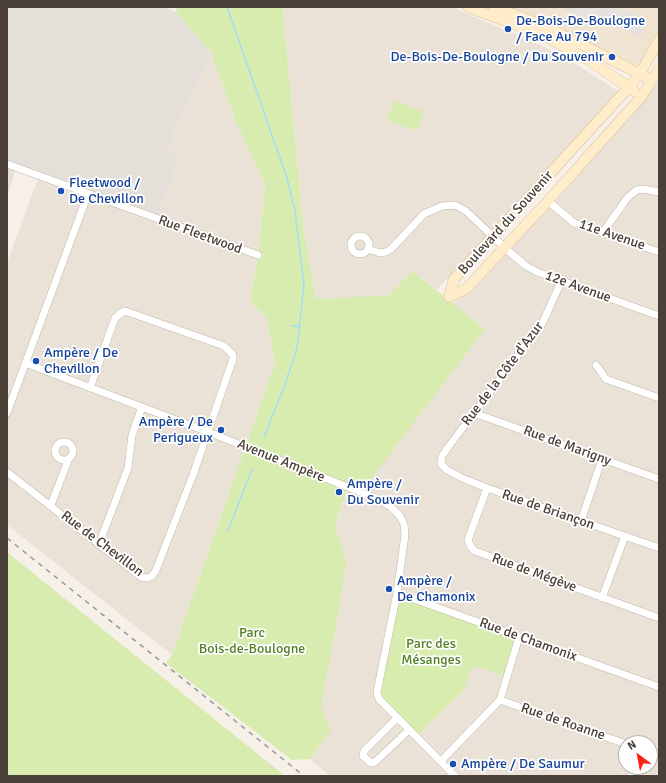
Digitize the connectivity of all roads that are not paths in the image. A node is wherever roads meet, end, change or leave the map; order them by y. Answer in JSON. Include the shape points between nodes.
{"nodes":[{"id":1,"x":468,"y":7,"type":"edge"},
{"id":2,"x":494,"y":7,"type":"edge"},
{"id":3,"x":659,"y":40,"type":"edge"},
{"id":4,"x":659,"y":69,"type":"edge"},
{"id":5,"x":640,"y":74,"type":"junction"},
{"id":6,"x":653,"y":81,"type":"junction"},
{"id":7,"x":629,"y":87,"type":"junction"},
{"id":8,"x":642,"y":96,"type":"junction"},
{"id":9,"x":7,"y":164,"type":"edge"},
{"id":10,"x":659,"y":192,"type":"edge"},
{"id":11,"x":88,"y":194,"type":"junction"},
{"id":12,"x":548,"y":201,"type":"junction"},
{"id":13,"x":603,"y":232,"type":"junction"},
{"id":14,"x":493,"y":237,"type":"junction"},
{"id":15,"x":504,"y":247,"type":"junction"},
{"id":16,"x":368,"y":249,"type":"dead end"},
{"id":17,"x":659,"y":252,"type":"edge"},
{"id":18,"x":258,"y":256,"type":"dead end"},
{"id":19,"x":561,"y":282,"type":"junction"},
{"id":20,"x":659,"y":316,"type":"edge"},
{"id":21,"x":25,"y":363,"type":"junction"},
{"id":22,"x":596,"y":365,"type":"dead end"},
{"id":23,"x":90,"y":388,"type":"junction"},
{"id":24,"x":659,"y":398,"type":"edge"},
{"id":25,"x":142,"y":408,"type":"junction"},
{"id":26,"x":7,"y":413,"type":"edge"},
{"id":27,"x":474,"y":413,"type":"junction"},
{"id":28,"x":208,"y":432,"type":"junction"},
{"id":29,"x":69,"y":458,"type":"dead end"},
{"id":30,"x":602,"y":459,"type":"junction"},
{"id":31,"x":441,"y":464,"type":"joint"},
{"id":32,"x":7,"y":472,"type":"edge"},
{"id":33,"x":659,"y":479,"type":"edge"},
{"id":34,"x":486,"y":488,"type":"junction"},
{"id":35,"x":51,"y":505,"type":"junction"},
{"id":36,"x":581,"y":521,"type":"junction"},
{"id":37,"x":625,"y":536,"type":"junction"},
{"id":38,"x":99,"y":544,"type":"junction"},
{"id":39,"x":659,"y":548,"type":"edge"},
{"id":40,"x":397,"y":593,"type":"junction"},
{"id":41,"x":602,"y":598,"type":"junction"},
{"id":42,"x":659,"y":618,"type":"edge"},
{"id":43,"x":518,"y":637,"type":"junction"},
{"id":44,"x":659,"y":687,"type":"edge"},
{"id":45,"x":500,"y":700,"type":"junction"},
{"id":46,"x":397,"y":718,"type":"junction"},
{"id":47,"x":409,"y":730,"type":"junction"},
{"id":48,"x":618,"y":741,"type":"edge"},
{"id":49,"x":441,"y":761,"type":"junction"},
{"id":50,"x":449,"y":770,"type":"junction"},
{"id":51,"x":444,"y":776,"type":"edge"},
{"id":52,"x":455,"y":776,"type":"edge"}],
"edges":[{"from":1,"to":7,"type":"street","via":[[543,35],[590,61]]},
{"from":2,"to":5,"type":"street","via":[[547,27]]},
{"from":3,"to":5,"type":"street","name":"Boulevard du Souvenir"},
{"from":4,"to":6,"type":"street","name":"Boulevard du Souvenir"},
{"from":5,"to":6,"type":"street"},
{"from":5,"to":7,"type":"street","name":"Boulevard du Souvenir"},
{"from":6,"to":8,"type":"street","name":"Boulevard du Souvenir"},
{"from":7,"to":8,"type":"street"},
{"from":7,"to":14,"type":"street","name":"Boulevard du Souvenir"},
{"from":8,"to":12,"type":"street","name":"Boulevard du Souvenir"},
{"from":9,"to":11,"type":"street","name":"Rue Fleetwood"},
{"from":10,"to":13,"type":"street","via":[[637,190],[628,197]]},
{"from":11,"to":18,"type":"street","name":"Rue Fleetwood"},
{"from":11,"to":21,"type":"street"},
{"from":12,"to":13,"type":"street","name":"11e Avenue","via":[[574,223]]},
{"from":12,"to":15,"type":"street","name":"Boulevard du Souvenir"},
{"from":13,"to":17,"type":"street","name":"11e Avenue"},
{"from":14,"to":15,"type":"street","name":"12e Avenue"},
{"from":14,"to":15,"type":"street","name":"Boulevard du Souvenir","via":[[454,279],[449,297],[466,289]]},
{"from":14,"to":16,"type":"street","name":"12e Avenue","via":[[466,211],[455,205],[442,206],[424,214],[391,249],[380,253]]},
{"from":15,"to":19,"type":"street","name":"12e Avenue","via":[[526,266]]},
{"from":19,"to":20,"type":"street","name":"12e Avenue"},
{"from":19,"to":27,"type":"street","name":"Rue de la Côte d'Azur","via":[[543,322]]},
{"from":21,"to":23,"type":"street","name":"Avenue Ampère"},
{"from":21,"to":26,"type":"street"},
{"from":22,"to":24,"type":"street","via":[[606,379]]},
{"from":23,"to":25,"type":"street","name":"Avenue Ampère"},
{"from":23,"to":28,"type":"street","via":[[115,318],[125,311],[224,346],[231,351],[233,359]]},
{"from":25,"to":28,"type":"street","name":"Avenue Ampère"},
{"from":25,"to":38,"type":"street","via":[[132,435],[128,468]]},
{"from":27,"to":30,"type":"street","name":"Rue de Marigny"},
{"from":27,"to":31,"type":"street","name":"Rue de la Côte d'Azur","via":[[442,456]]},
{"from":28,"to":38,"type":"street","name":"Rue de Chevillon","via":[[152,576],[141,577]]},
{"from":28,"to":40,"type":"street","name":"Avenue Ampère","via":[[391,506],[404,524],[405,535]]},
{"from":29,"to":35,"type":"street"},
{"from":30,"to":33,"type":"street","name":"Rue de Marigny"},
{"from":30,"to":36,"type":"street"},
{"from":31,"to":34,"type":"street","name":"Rue de Briançon","via":[[462,478]]},
{"from":32,"to":35,"type":"street","name":"Rue de Chevillon"},
{"from":34,"to":36,"type":"street","name":"Rue de Briançon"},
{"from":34,"to":41,"type":"street","name":"Rue de Mégève","via":[[468,540],[475,551]]},
{"from":35,"to":38,"type":"street","name":"Rue de Chevillon"},
{"from":36,"to":37,"type":"street","name":"Rue de Briançon"},
{"from":37,"to":39,"type":"street","name":"Rue de Briançon"},
{"from":37,"to":41,"type":"street"},
{"from":40,"to":43,"type":"street","name":"Rue de Chamonix"},
{"from":40,"to":46,"type":"street","name":"Avenue Ampère","via":[[378,692],[379,699]]},
{"from":41,"to":42,"type":"street","name":"Rue de Mégève"},
{"from":43,"to":44,"type":"street","name":"Rue de Chamonix"},
{"from":43,"to":45,"type":"street"},
{"from":45,"to":48,"type":"street","name":"Rue de Roanne"},
{"from":45,"to":49,"type":"street"},
{"from":46,"to":47,"type":"street","name":"Avenue Ampère"},
{"from":46,"to":47,"type":"street","via":[[364,751],[363,756],[371,763],[375,762]]},
{"from":47,"to":49,"type":"street","name":"Avenue Ampère"},
{"from":49,"to":50,"type":"street","name":"Avenue Ampère"},
{"from":50,"to":51,"type":"street"},
{"from":50,"to":52,"type":"street","name":"Avenue Ampère"}]}
